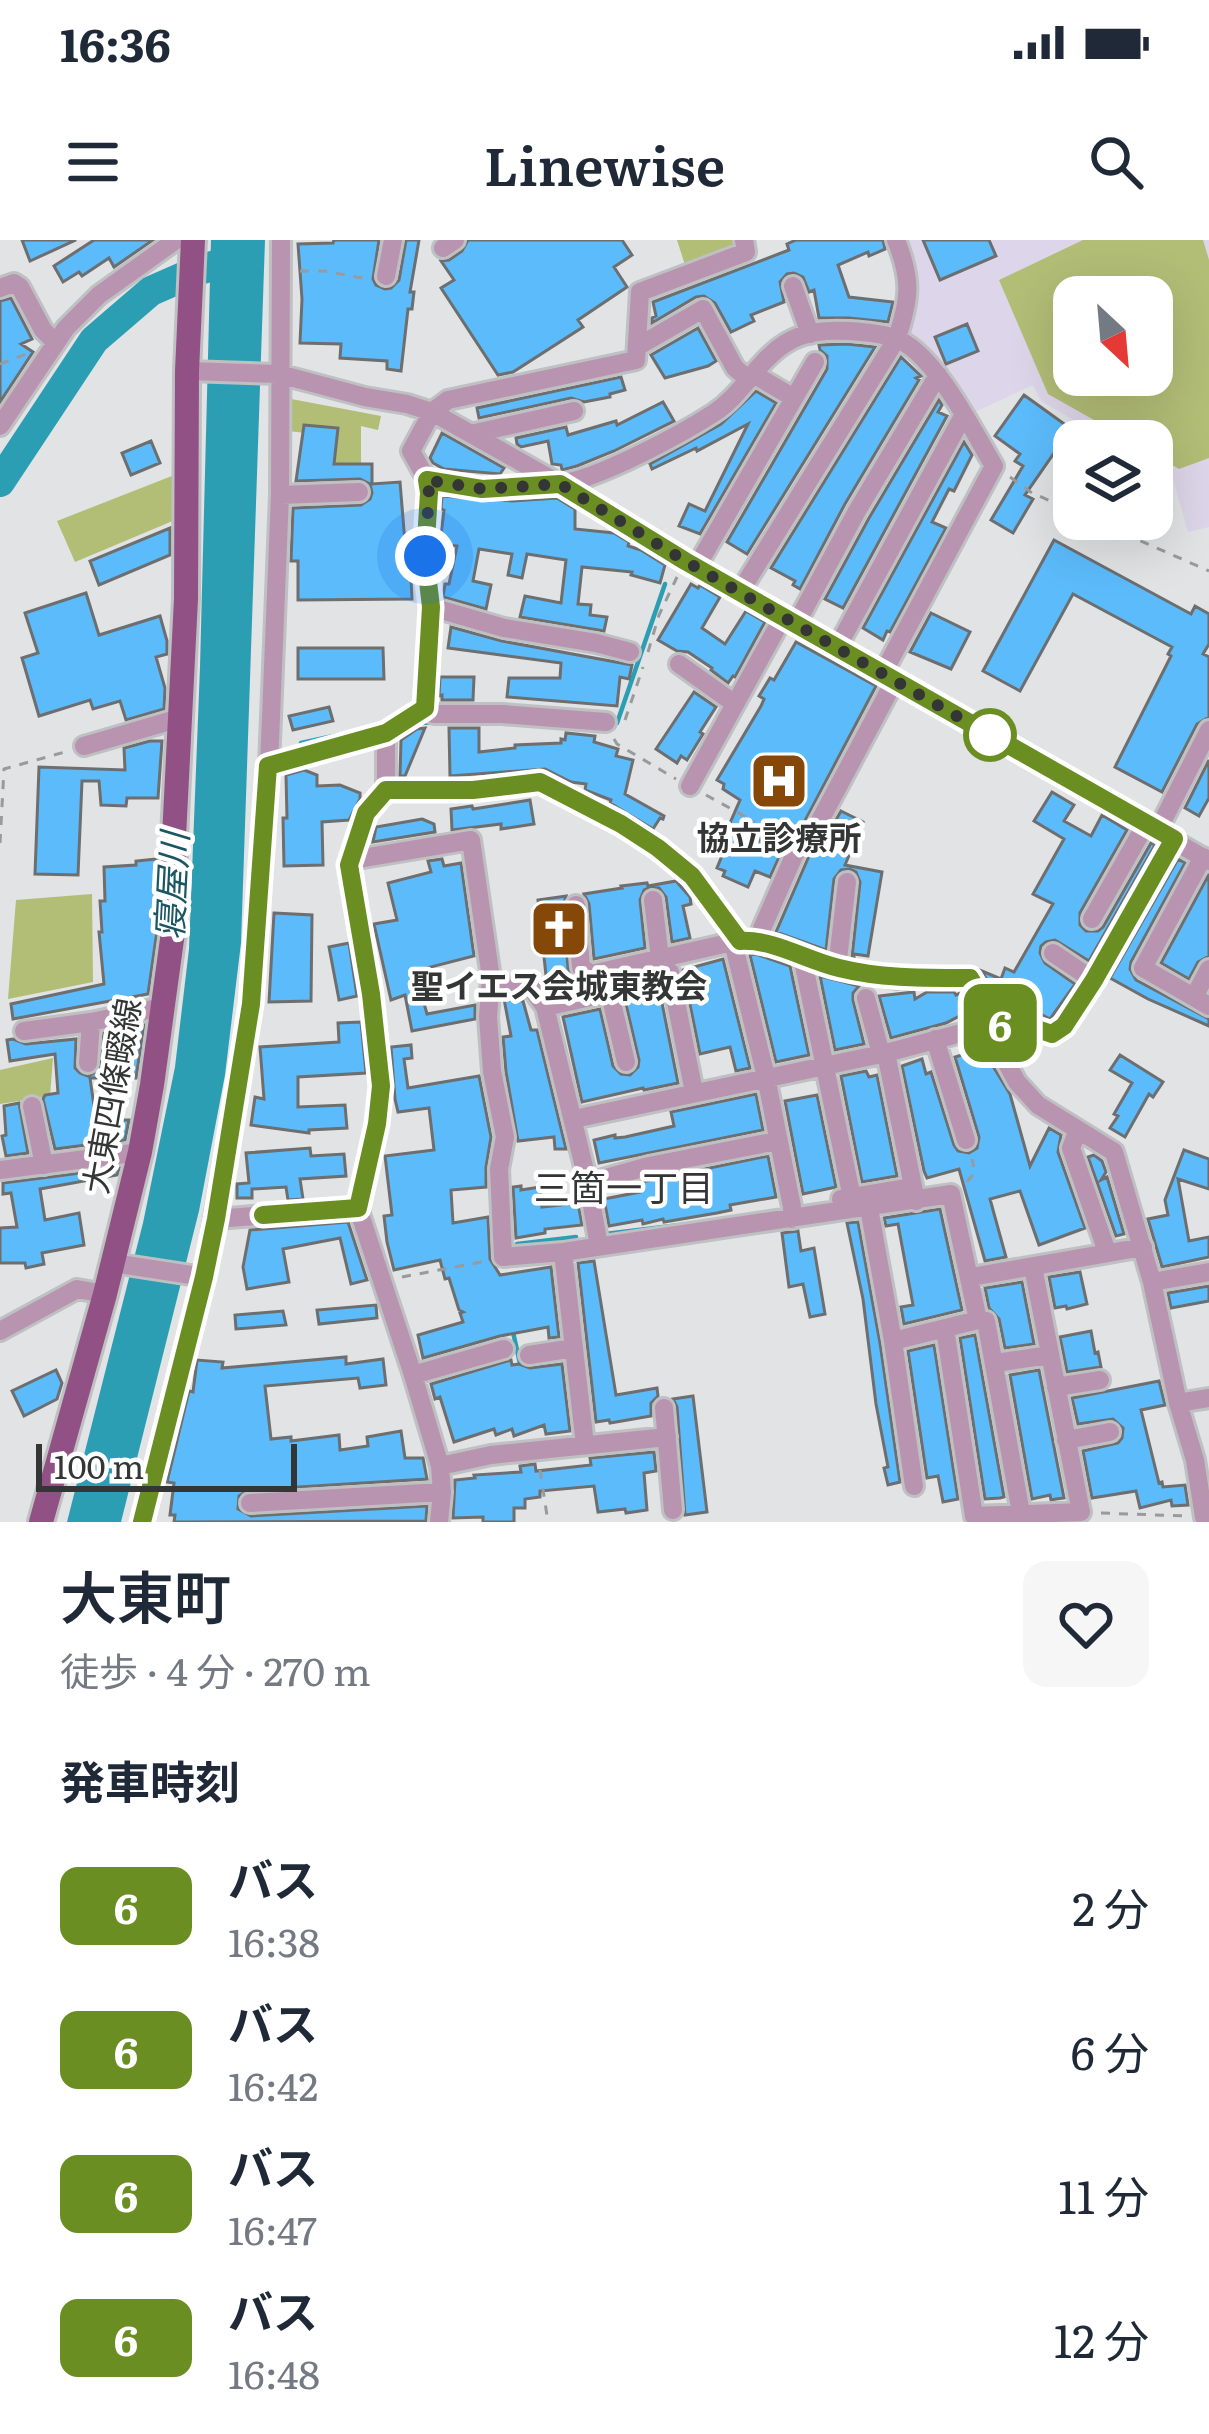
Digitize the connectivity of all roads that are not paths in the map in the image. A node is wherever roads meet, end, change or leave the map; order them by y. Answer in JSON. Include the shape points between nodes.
{"nodes":[{"id":1,"x":193,"y":240,"type":"edge"},
{"id":2,"x":281,"y":240,"type":"edge"},
{"id":3,"x":393,"y":240,"type":"edge"},
{"id":4,"x":744,"y":240,"type":"edge"},
{"id":5,"x":896,"y":240,"type":"edge"},
{"id":6,"x":162,"y":244,"type":"edge"},
{"id":7,"x":386,"y":276,"type":"road end"},
{"id":8,"x":793,"y":286,"type":"dead end"},
{"id":9,"x":0,"y":288,"type":"edge"},
{"id":10,"x":810,"y":334,"type":"junction"},
{"id":11,"x":897,"y":338,"type":"junction"},
{"id":12,"x":56,"y":343,"type":"junction"},
{"id":13,"x":637,"y":347,"type":"junction"},
{"id":14,"x":815,"y":362,"type":"dead end"},
{"id":15,"x":187,"y":371,"type":"junction"},
{"id":16,"x":273,"y":374,"type":"junction"},
{"id":17,"x":938,"y":375,"type":"junction"},
{"id":18,"x":751,"y":377,"type":"junction"},
{"id":19,"x":794,"y":398,"type":"junction"},
{"id":20,"x":574,"y":411,"type":"dead end"},
{"id":21,"x":432,"y":412,"type":"junction"},
{"id":22,"x":963,"y":416,"type":"junction"},
{"id":23,"x":0,"y":426,"type":"edge"},
{"id":24,"x":471,"y":434,"type":"junction"},
{"id":25,"x":427,"y":480,"type":"junction"},
{"id":26,"x":560,"y":484,"type":"junction"},
{"id":27,"x":359,"y":492,"type":"dead end"},
{"id":28,"x":280,"y":495,"type":"junction"},
{"id":29,"x":691,"y":564,"type":"junction"},
{"id":30,"x":740,"y":592,"type":"junction"},
{"id":31,"x":431,"y":607,"type":"junction"},
{"id":32,"x":790,"y":620,"type":"junction"},
{"id":33,"x":838,"y":646,"type":"junction"},
{"id":34,"x":630,"y":652,"type":"dead end"},
{"id":35,"x":679,"y":664,"type":"dead end"},
{"id":36,"x":889,"y":677,"type":"junction"},
{"id":37,"x":735,"y":704,"type":"junction"},
{"id":38,"x":425,"y":708,"type":"junction"},
{"id":39,"x":180,"y":718,"type":"junction"},
{"id":40,"x":614,"y":724,"type":"road end"},
{"id":41,"x":1209,"y":730,"type":"edge"},
{"id":42,"x":386,"y":733,"type":"junction"},
{"id":43,"x":84,"y":746,"type":"road end"},
{"id":44,"x":268,"y":766,"type":"junction"},
{"id":45,"x":690,"y":786,"type":"dead end"},
{"id":46,"x":386,"y":790,"type":"junction"},
{"id":47,"x":1159,"y":831,"type":"junction"},
{"id":48,"x":772,"y":836,"type":"dead end"},
{"id":49,"x":808,"y":842,"type":"dead end"},
{"id":50,"x":1206,"y":859,"type":"edge"},
{"id":51,"x":351,"y":860,"type":"junction"},
{"id":52,"x":847,"y":882,"type":"dead end"},
{"id":53,"x":652,"y":900,"type":"dead end"},
{"id":54,"x":575,"y":905,"type":"dead end"},
{"id":55,"x":1092,"y":920,"type":"dead end"},
{"id":56,"x":743,"y":941,"type":"junction"},
{"id":57,"x":1053,"y":953,"type":"dead end"},
{"id":58,"x":802,"y":956,"type":"junction"},
{"id":59,"x":660,"y":958,"type":"junction"},
{"id":60,"x":837,"y":968,"type":"junction"},
{"id":61,"x":1209,"y":969,"type":"edge"},
{"id":62,"x":491,"y":977,"type":"junction"},
{"id":63,"x":614,"y":979,"type":"junction"},
{"id":64,"x":1094,"y":980,"type":"junction"},
{"id":65,"x":866,"y":998,"type":"dead end"},
{"id":66,"x":1201,"y":1001,"type":"edge"},
{"id":67,"x":162,"y":1007,"type":"junction"},
{"id":68,"x":545,"y":1007,"type":"junction"},
{"id":69,"x":91,"y":1022,"type":"junction"},
{"id":70,"x":997,"y":1024,"type":"junction"},
{"id":71,"x":24,"y":1031,"type":"dead end"},
{"id":72,"x":935,"y":1039,"type":"junction"},
{"id":73,"x":884,"y":1053,"type":"junction"},
{"id":74,"x":626,"y":1062,"type":"dead end"},
{"id":75,"x":88,"y":1064,"type":"dead end"},
{"id":76,"x":826,"y":1065,"type":"junction"},
{"id":77,"x":766,"y":1077,"type":"junction"},
{"id":78,"x":694,"y":1092,"type":"junction"},
{"id":79,"x":32,"y":1106,"type":"dead end"},
{"id":80,"x":574,"y":1119,"type":"junction"},
{"id":81,"x":1078,"y":1130,"type":"junction"},
{"id":82,"x":966,"y":1140,"type":"road end"},
{"id":83,"x":777,"y":1141,"type":"junction"},
{"id":84,"x":140,"y":1152,"type":"junction"},
{"id":85,"x":44,"y":1165,"type":"junction"},
{"id":86,"x":0,"y":1170,"type":"edge"},
{"id":87,"x":588,"y":1183,"type":"junction"},
{"id":88,"x":915,"y":1194,"type":"junction"},
{"id":89,"x":861,"y":1203,"type":"junction"},
{"id":90,"x":358,"y":1208,"type":"junction"},
{"id":91,"x":792,"y":1214,"type":"junction"},
{"id":92,"x":216,"y":1219,"type":"junction"},
{"id":93,"x":598,"y":1246,"type":"junction"},
{"id":94,"x":1143,"y":1247,"type":"junction"},
{"id":95,"x":563,"y":1252,"type":"junction"},
{"id":96,"x":1107,"y":1252,"type":"junction"},
{"id":97,"x":122,"y":1264,"type":"junction"},
{"id":98,"x":1033,"y":1267,"type":"junction"},
{"id":99,"x":199,"y":1277,"type":"junction"},
{"id":100,"x":970,"y":1277,"type":"junction"},
{"id":101,"x":1199,"y":1278,"type":"edge"},
{"id":102,"x":1152,"y":1282,"type":"junction"},
{"id":103,"x":106,"y":1294,"type":"junction"},
{"id":104,"x":30,"y":1314,"type":"junction"},
{"id":105,"x":0,"y":1317,"type":"edge"},
{"id":106,"x":978,"y":1320,"type":"junction"},
{"id":107,"x":945,"y":1329,"type":"junction"},
{"id":108,"x":0,"y":1331,"type":"edge"},
{"id":109,"x":893,"y":1341,"type":"junction"},
{"id":110,"x":574,"y":1348,"type":"junction"},
{"id":111,"x":505,"y":1349,"type":"dead end"},
{"id":112,"x":529,"y":1355,"type":"dead end"},
{"id":113,"x":1049,"y":1355,"type":"junction"},
{"id":114,"x":996,"y":1364,"type":"junction"},
{"id":115,"x":413,"y":1375,"type":"junction"},
{"id":116,"x":1100,"y":1380,"type":"dead end"},
{"id":117,"x":1056,"y":1387,"type":"junction"},
{"id":118,"x":1209,"y":1398,"type":"edge"},
{"id":119,"x":1178,"y":1402,"type":"junction"},
{"id":120,"x":664,"y":1408,"type":"dead end"},
{"id":121,"x":1110,"y":1432,"type":"dead end"},
{"id":122,"x":667,"y":1438,"type":"junction"},
{"id":123,"x":1066,"y":1440,"type":"junction"},
{"id":124,"x":586,"y":1445,"type":"junction"},
{"id":125,"x":1202,"y":1459,"type":"edge"},
{"id":126,"x":440,"y":1466,"type":"junction"},
{"id":127,"x":914,"y":1486,"type":"dead end"},
{"id":128,"x":442,"y":1492,"type":"junction"},
{"id":129,"x":356,"y":1496,"type":"junction"},
{"id":130,"x":250,"y":1503,"type":"dead end"},
{"id":131,"x":673,"y":1510,"type":"dead end"},
{"id":132,"x":1021,"y":1513,"type":"junction"},
{"id":133,"x":358,"y":1517,"type":"dead end"},
{"id":134,"x":1204,"y":1517,"type":"road end"},
{"id":135,"x":41,"y":1522,"type":"edge"},
{"id":136,"x":142,"y":1522,"type":"edge"},
{"id":137,"x":440,"y":1522,"type":"edge"}],
"edges":[{"from":1,"to":15,"type":"main road","name":"大東四條畷線"},
{"from":2,"to":16,"type":"street"},
{"from":3,"to":7,"type":"street"},
{"from":4,"to":13,"type":"street","via":[[746,252],[640,292]]},
{"from":5,"to":11,"type":"street","via":[[909,280]]},
{"from":6,"to":12,"type":"street","via":[[98,295]]},
{"from":8,"to":10,"type":"street"},
{"from":9,"to":12,"type":"street","via":[[20,287]]},
{"from":10,"to":11,"type":"street"},
{"from":10,"to":18,"type":"street","via":[[790,340]]},
{"from":11,"to":17,"type":"street"},
{"from":11,"to":30,"type":"street"},
{"from":12,"to":23,"type":"street"},
{"from":13,"to":18,"type":"street","via":[[703,309],[735,368]]},
{"from":13,"to":21,"type":"street","via":[[636,360],[448,400]]},
{"from":14,"to":19,"type":"street"},
{"from":15,"to":16,"type":"street"},
{"from":15,"to":39,"type":"main road","name":"大東四條畷線"},
{"from":16,"to":21,"type":"street"},
{"from":16,"to":28,"type":"street"},
{"from":17,"to":22,"type":"street"},
{"from":17,"to":32,"type":"street"},
{"from":18,"to":19,"type":"street"},
{"from":18,"to":26,"type":"street","via":[[717,412]]},
{"from":19,"to":29,"type":"street"},
{"from":20,"to":24,"type":"street"},
{"from":21,"to":24,"type":"street"},
{"from":21,"to":25,"type":"street","via":[[411,451]]},
{"from":22,"to":33,"type":"street"},
{"from":22,"to":36,"type":"street","via":[[994,466]]},
{"from":24,"to":26,"type":"street"},
{"from":25,"to":26,"type":"street","via":[[482,489]]},
{"from":25,"to":31,"type":"street"},
{"from":26,"to":29,"type":"street"},
{"from":27,"to":28,"type":"street"},
{"from":28,"to":44,"type":"street"},
{"from":29,"to":30,"type":"street"},
{"from":30,"to":32,"type":"street"},
{"from":31,"to":34,"type":"street"},
{"from":31,"to":38,"type":"street"},
{"from":32,"to":33,"type":"street"},
{"from":32,"to":37,"type":"street"},
{"from":33,"to":36,"type":"street"},
{"from":35,"to":37,"type":"street"},
{"from":36,"to":47,"type":"street"},
{"from":36,"to":49,"type":"street"},
{"from":37,"to":45,"type":"street"},
{"from":38,"to":40,"type":"street"},
{"from":38,"to":42,"type":"street"},
{"from":39,"to":43,"type":"street"},
{"from":39,"to":67,"type":"main road","name":"大東四條畷線","via":[[173,932]]},
{"from":41,"to":47,"type":"street"},
{"from":42,"to":44,"type":"street"},
{"from":42,"to":46,"type":"street"},
{"from":44,"to":92,"type":"street","via":[[251,1004]]},
{"from":46,"to":51,"type":"street","via":[[366,813]]},
{"from":46,"to":56,"type":"street","via":[[540,782],[658,848],[692,876]]},
{"from":47,"to":50,"type":"street"},
{"from":47,"to":55,"type":"street"},
{"from":47,"to":64,"type":"street"},
{"from":48,"to":56,"type":"street","via":[[797,849]]},
{"from":50,"to":66,"type":"street","via":[[1143,968]]},
{"from":51,"to":62,"type":"street","via":[[471,840]]},
{"from":51,"to":90,"type":"street","via":[[381,1086]]},
{"from":52,"to":60,"type":"street"},
{"from":53,"to":59,"type":"street"},
{"from":54,"to":63,"type":"street","via":[[580,967]]},
{"from":56,"to":58,"type":"street"},
{"from":56,"to":59,"type":"street"},
{"from":56,"to":77,"type":"street"},
{"from":57,"to":64,"type":"street"},
{"from":58,"to":60,"type":"street"},
{"from":58,"to":76,"type":"street"},
{"from":59,"to":63,"type":"street"},
{"from":60,"to":70,"type":"street","via":[[897,979],[970,978]]},
{"from":61,"to":66,"type":"street"},
{"from":62,"to":68,"type":"street","via":[[532,989]]},
{"from":62,"to":95,"type":"street","via":[[492,1070],[505,1137],[503,1257]]},
{"from":63,"to":68,"type":"street","via":[[598,988],[600,995]]},
{"from":63,"to":74,"type":"street"},
{"from":63,"to":78,"type":"street","via":[[670,971]]},
{"from":64,"to":70,"type":"street","via":[[1052,1034],[1010,1020]]},
{"from":65,"to":73,"type":"street"},
{"from":67,"to":69,"type":"street"},
{"from":67,"to":84,"type":"main road","name":"大東四條畷線"},
{"from":68,"to":80,"type":"street"},
{"from":69,"to":71,"type":"street"},
{"from":69,"to":75,"type":"street"},
{"from":70,"to":72,"type":"street"},
{"from":70,"to":81,"type":"street","via":[[1017,1082]]},
{"from":72,"to":73,"type":"street"},
{"from":72,"to":82,"type":"street"},
{"from":73,"to":76,"type":"street"},
{"from":73,"to":88,"type":"street"},
{"from":76,"to":77,"type":"street"},
{"from":76,"to":89,"type":"street"},
{"from":77,"to":78,"type":"street"},
{"from":77,"to":83,"type":"street"},
{"from":78,"to":80,"type":"street"},
{"from":79,"to":85,"type":"street"},
{"from":80,"to":87,"type":"street"},
{"from":81,"to":94,"type":"street","via":[[1114,1152]]},
{"from":81,"to":96,"type":"street","via":[[1071,1148]]},
{"from":83,"to":87,"type":"street"},
{"from":83,"to":91,"type":"street"},
{"from":84,"to":85,"type":"street"},
{"from":84,"to":97,"type":"main road","name":"大東四條畷線"},
{"from":85,"to":86,"type":"street"},
{"from":87,"to":93,"type":"street"},
{"from":88,"to":89,"type":"street"},
{"from":88,"to":100,"type":"street","via":[[951,1194]]},
{"from":89,"to":91,"type":"street"},
{"from":89,"to":109,"type":"street"},
{"from":90,"to":92,"type":"street"},
{"from":90,"to":115,"type":"street"},
{"from":91,"to":93,"type":"street"},
{"from":92,"to":99,"type":"street"},
{"from":93,"to":95,"type":"street"},
{"from":94,"to":96,"type":"street"},
{"from":94,"to":102,"type":"street"},
{"from":95,"to":110,"type":"street"},
{"from":96,"to":98,"type":"street"},
{"from":97,"to":99,"type":"street"},
{"from":97,"to":103,"type":"main road","name":"大東四條畷線"},
{"from":98,"to":100,"type":"street"},
{"from":98,"to":113,"type":"street"},
{"from":99,"to":136,"type":"street"},
{"from":100,"to":106,"type":"street"},
{"from":101,"to":102,"type":"street"},
{"from":102,"to":119,"type":"street"},
{"from":103,"to":104,"type":"street","via":[[77,1288]]},
{"from":103,"to":135,"type":"main road","name":"大東四條畷線"},
{"from":104,"to":105,"type":"street"},
{"from":104,"to":108,"type":"street"},
{"from":106,"to":107,"type":"street"},
{"from":106,"to":114,"type":"street","via":[[986,1321]]},
{"from":107,"to":109,"type":"street"},
{"from":107,"to":132,"type":"street","via":[[974,1516]]},
{"from":109,"to":127,"type":"street"},
{"from":110,"to":112,"type":"street"},
{"from":110,"to":124,"type":"street"},
{"from":111,"to":115,"type":"street"},
{"from":113,"to":114,"type":"street"},
{"from":113,"to":117,"type":"street"},
{"from":114,"to":132,"type":"street"},
{"from":115,"to":126,"type":"street"},
{"from":116,"to":117,"type":"street"},
{"from":117,"to":123,"type":"street"},
{"from":118,"to":119,"type":"street"},
{"from":119,"to":125,"type":"street"},
{"from":120,"to":122,"type":"street"},
{"from":121,"to":123,"type":"street"},
{"from":122,"to":124,"type":"street"},
{"from":122,"to":131,"type":"street"},
{"from":123,"to":132,"type":"street","via":[[1081,1512]]},
{"from":124,"to":126,"type":"street"},
{"from":125,"to":134,"type":"street"},
{"from":126,"to":128,"type":"street"},
{"from":128,"to":129,"type":"street"},
{"from":128,"to":137,"type":"street"},
{"from":129,"to":130,"type":"street"},
{"from":129,"to":133,"type":"street"}]}
